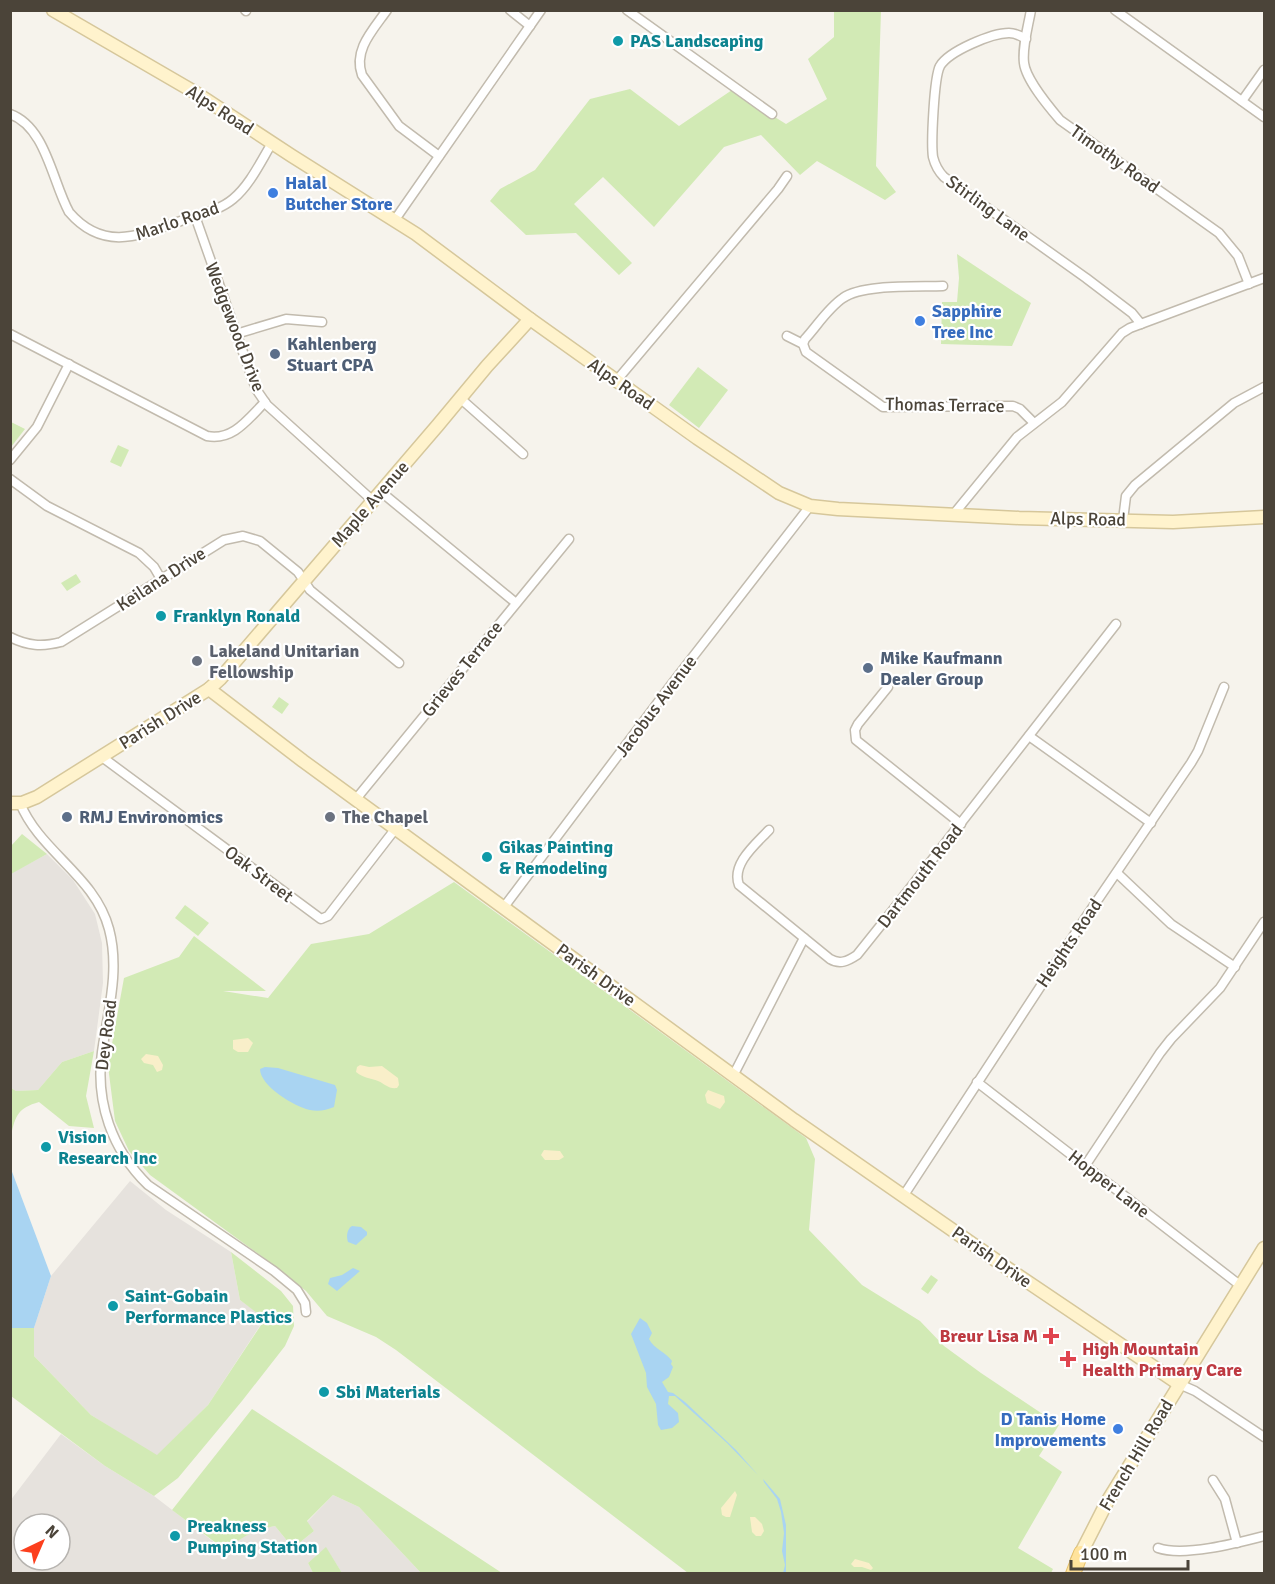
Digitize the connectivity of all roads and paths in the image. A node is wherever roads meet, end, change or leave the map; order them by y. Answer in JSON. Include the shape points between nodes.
{"nodes":[{"id":1,"x":53,"y":10,"type":"edge"},
{"id":2,"x":387,"y":10,"type":"edge"},
{"id":3,"x":510,"y":10,"type":"edge"},
{"id":4,"x":541,"y":10,"type":"edge"},
{"id":5,"x":627,"y":10,"type":"edge"},
{"id":6,"x":1030,"y":10,"type":"edge"},
{"id":7,"x":1115,"y":10,"type":"edge"},
{"id":8,"x":530,"y":26,"type":"junction"},
{"id":9,"x":1026,"y":39,"type":"junction"},
{"id":10,"x":1264,"y":70,"type":"edge"},
{"id":11,"x":1242,"y":101,"type":"junction"},
{"id":12,"x":10,"y":114,"type":"edge"},
{"id":13,"x":772,"y":114,"type":"dead end"},
{"id":14,"x":1264,"y":117,"type":"edge"},
{"id":15,"x":272,"y":143,"type":"junction"},
{"id":16,"x":439,"y":156,"type":"junction"},
{"id":17,"x":787,"y":176,"type":"dead end"},
{"id":18,"x":195,"y":216,"type":"junction"},
{"id":19,"x":394,"y":221,"type":"junction"},
{"id":20,"x":1264,"y":278,"type":"edge"},
{"id":21,"x":1250,"y":284,"type":"junction"},
{"id":22,"x":943,"y":286,"type":"dead end"},
{"id":23,"x":530,"y":319,"type":"junction"},
{"id":24,"x":322,"y":322,"type":"dead end"},
{"id":25,"x":1141,"y":324,"type":"junction"},
{"id":26,"x":10,"y":334,"type":"edge"},
{"id":27,"x":236,"y":334,"type":"junction"},
{"id":28,"x":787,"y":336,"type":"dead end"},
{"id":29,"x":803,"y":344,"type":"junction"},
{"id":30,"x":69,"y":364,"type":"junction"},
{"id":31,"x":617,"y":380,"type":"junction"},
{"id":32,"x":1264,"y":387,"type":"edge"},
{"id":33,"x":461,"y":399,"type":"junction"},
{"id":34,"x":265,"y":402,"type":"junction"},
{"id":35,"x":1034,"y":423,"type":"junction"},
{"id":36,"x":523,"y":454,"type":"dead end"},
{"id":37,"x":10,"y":460,"type":"edge"},
{"id":38,"x":10,"y":479,"type":"edge"},
{"id":39,"x":376,"y":495,"type":"junction"},
{"id":40,"x":810,"y":506,"type":"junction"},
{"id":41,"x":952,"y":515,"type":"junction"},
{"id":42,"x":1264,"y":517,"type":"edge"},
{"id":43,"x":1123,"y":520,"type":"junction"},
{"id":44,"x":569,"y":539,"type":"dead end"},
{"id":45,"x":160,"y":579,"type":"junction"},
{"id":46,"x":303,"y":581,"type":"junction"},
{"id":47,"x":516,"y":603,"type":"junction"},
{"id":48,"x":1116,"y":624,"type":"dead end"},
{"id":49,"x":10,"y":637,"type":"edge"},
{"id":50,"x":399,"y":663,"type":"dead end"},
{"id":51,"x":888,"y":687,"type":"dead end"},
{"id":52,"x":1224,"y":687,"type":"dead end"},
{"id":53,"x":209,"y":689,"type":"junction"},
{"id":54,"x":1029,"y":736,"type":"junction"},
{"id":55,"x":102,"y":757,"type":"junction"},
{"id":56,"x":356,"y":799,"type":"junction"},
{"id":57,"x":15,"y":803,"type":"edge"},
{"id":58,"x":1151,"y":823,"type":"junction"},
{"id":59,"x":961,"y":824,"type":"junction"},
{"id":60,"x":396,"y":828,"type":"junction"},
{"id":61,"x":769,"y":830,"type":"dead end"},
{"id":62,"x":1117,"y":873,"type":"junction"},
{"id":63,"x":504,"y":907,"type":"junction"},
{"id":64,"x":1263,"y":927,"type":"edge"},
{"id":65,"x":804,"y":938,"type":"junction"},
{"id":66,"x":1235,"y":967,"type":"junction"},
{"id":67,"x":734,"y":1076,"type":"junction"},
{"id":68,"x":977,"y":1082,"type":"junction"},
{"id":69,"x":1085,"y":1166,"type":"junction"},
{"id":70,"x":904,"y":1195,"type":"junction"},
{"id":71,"x":1264,"y":1248,"type":"edge"},
{"id":72,"x":1241,"y":1286,"type":"junction"},
{"id":73,"x":306,"y":1312,"type":"dead end"},
{"id":74,"x":1179,"y":1384,"type":"junction"},
{"id":75,"x":1264,"y":1437,"type":"edge"},
{"id":76,"x":1213,"y":1480,"type":"dead end"},
{"id":77,"x":1264,"y":1536,"type":"edge"},
{"id":78,"x":1238,"y":1543,"type":"junction"},
{"id":79,"x":1158,"y":1548,"type":"dead end"},
{"id":80,"x":1082,"y":1553,"type":"joint"},
{"id":81,"x":1072,"y":1574,"type":"edge"}],
"edges":[{"from":1,"to":15,"type":"street","name":"Alps Road","via":[[196,93]]},
{"from":2,"to":16,"type":"street","via":[[362,46],[359,68],[399,126]]},
{"from":3,"to":8,"type":"street"},
{"from":4,"to":8,"type":"street"},
{"from":5,"to":13,"type":"street"},
{"from":6,"to":9,"type":"street","name":"Timothy Road"},
{"from":7,"to":11,"type":"street"},
{"from":8,"to":16,"type":"street"},
{"from":9,"to":21,"type":"street","name":"Timothy Road","via":[[1027,74],[1060,120],[1219,233],[1238,256]]},
{"from":9,"to":25,"type":"street","name":"Stirling Lane","via":[[1014,33],[999,34],[957,50],[941,65],[936,79],[935,165],[944,177],[1086,278]]},
{"from":10,"to":11,"type":"street"},
{"from":11,"to":14,"type":"street"},
{"from":12,"to":18,"type":"street","name":"Marlo Road","via":[[34,130],[69,212],[92,232],[115,238],[137,236]]},
{"from":15,"to":18,"type":"street","name":"Marlo Road","via":[[232,200]]},
{"from":15,"to":19,"type":"street","name":"Alps Road"},
{"from":16,"to":19,"type":"street"},
{"from":17,"to":31,"type":"street"},
{"from":18,"to":27,"type":"street","name":"Wedgewood Drive"},
{"from":19,"to":23,"type":"street","name":"Alps Road"},
{"from":20,"to":21,"type":"street"},
{"from":21,"to":25,"type":"street"},
{"from":22,"to":29,"type":"street","via":[[850,293]]},
{"from":23,"to":31,"type":"street","name":"Alps Road"},
{"from":23,"to":33,"type":"street","name":"Maple Avenue"},
{"from":24,"to":27,"type":"street","via":[[277,320]]},
{"from":25,"to":35,"type":"street","via":[[1115,339],[1062,402]]},
{"from":26,"to":30,"type":"street"},
{"from":27,"to":34,"type":"street","name":"Wedgewood Drive","via":[[256,389]]},
{"from":28,"to":29,"type":"street","name":"Thomas Terrace"},
{"from":29,"to":35,"type":"street","name":"Thomas Terrace","via":[[806,352],[879,406],[1013,406]]},
{"from":30,"to":34,"type":"street","via":[[207,436],[221,437],[237,430]]},
{"from":30,"to":37,"type":"street","via":[[37,427]]},
{"from":31,"to":40,"type":"street","name":"Alps Road","via":[[779,493]]},
{"from":32,"to":43,"type":"street","via":[[1234,403],[1135,485],[1126,496]]},
{"from":33,"to":36,"type":"street"},
{"from":33,"to":39,"type":"street","name":"Maple Avenue"},
{"from":34,"to":39,"type":"street","name":"Wedgewood Drive"},
{"from":35,"to":41,"type":"street","name":"Thomas Terrace","via":[[1017,437]]},
{"from":38,"to":45,"type":"street","via":[[47,506],[139,553]]},
{"from":39,"to":46,"type":"street","name":"Maple Avenue"},
{"from":39,"to":47,"type":"street","name":"Wedgewood Drive"},
{"from":40,"to":41,"type":"street","name":"Alps Road"},
{"from":40,"to":63,"type":"street","name":"Jacobus Avenue"},
{"from":41,"to":43,"type":"street","name":"Alps Road"},
{"from":42,"to":43,"type":"street","name":"Alps Road","via":[[1197,522]]},
{"from":44,"to":47,"type":"street","name":"Grieves Terrace"},
{"from":45,"to":46,"type":"street","name":"Keilana Drive","via":[[224,540],[243,536],[260,541],[298,572]]},
{"from":45,"to":49,"type":"street","name":"Keilana Drive","via":[[61,642],[30,645]]},
{"from":46,"to":50,"type":"street","name":"Keilana Drive"},
{"from":46,"to":53,"type":"street","name":"Maple Avenue","via":[[243,655]]},
{"from":47,"to":56,"type":"street","name":"Grieves Terrace"},
{"from":48,"to":54,"type":"street","name":"Dartmouth Road"},
{"from":51,"to":59,"type":"street","via":[[858,724],[856,740]]},
{"from":52,"to":58,"type":"street","name":"Heights Road","via":[[1198,751]]},
{"from":53,"to":55,"type":"street","name":"Parish Drive"},
{"from":53,"to":56,"type":"street","name":"Parish Drive"},
{"from":54,"to":58,"type":"street"},
{"from":54,"to":59,"type":"street","name":"Dartmouth Road"},
{"from":55,"to":57,"type":"street","name":"Parish Drive","via":[[37,797]]},
{"from":55,"to":60,"type":"street","name":"Oak Street","via":[[321,919],[328,916]]},
{"from":56,"to":60,"type":"street","name":"Parish Drive"},
{"from":57,"to":73,"type":"street","name":"Dey Road","via":[[87,885],[109,928],[113,979],[101,1060],[101,1088],[108,1124],[120,1150],[148,1185],[297,1290]]},
{"from":58,"to":62,"type":"street","name":"Heights Road"},
{"from":59,"to":65,"type":"street","name":"Dartmouth Road","via":[[857,955],[844,962],[834,961]]},
{"from":60,"to":63,"type":"street","name":"Parish Drive"},
{"from":61,"to":65,"type":"street","via":[[741,862],[737,880],[741,888]]},
{"from":62,"to":66,"type":"street","via":[[1171,924]]},
{"from":62,"to":68,"type":"street","name":"Heights Road"},
{"from":63,"to":67,"type":"street","name":"Parish Drive"},
{"from":64,"to":66,"type":"street"},
{"from":65,"to":67,"type":"street"},
{"from":66,"to":69,"type":"street","via":[[1171,1040]]},
{"from":67,"to":70,"type":"street","name":"Parish Drive"},
{"from":68,"to":69,"type":"street","name":"Hopper Lane"},
{"from":68,"to":70,"type":"street","name":"Heights Road"},
{"from":69,"to":72,"type":"street","name":"Hopper Lane"},
{"from":70,"to":74,"type":"street","name":"Parish Drive"},
{"from":71,"to":72,"type":"street","name":"French Hill Road"},
{"from":72,"to":74,"type":"street","name":"French Hill Road"},
{"from":74,"to":75,"type":"street"},
{"from":74,"to":80,"type":"street","name":"French Hill Road","via":[[1107,1502]]},
{"from":76,"to":78,"type":"street","via":[[1224,1499]]},
{"from":77,"to":78,"type":"street"},
{"from":78,"to":79,"type":"street","via":[[1174,1552]]},
{"from":80,"to":81,"type":"main road"}]}
